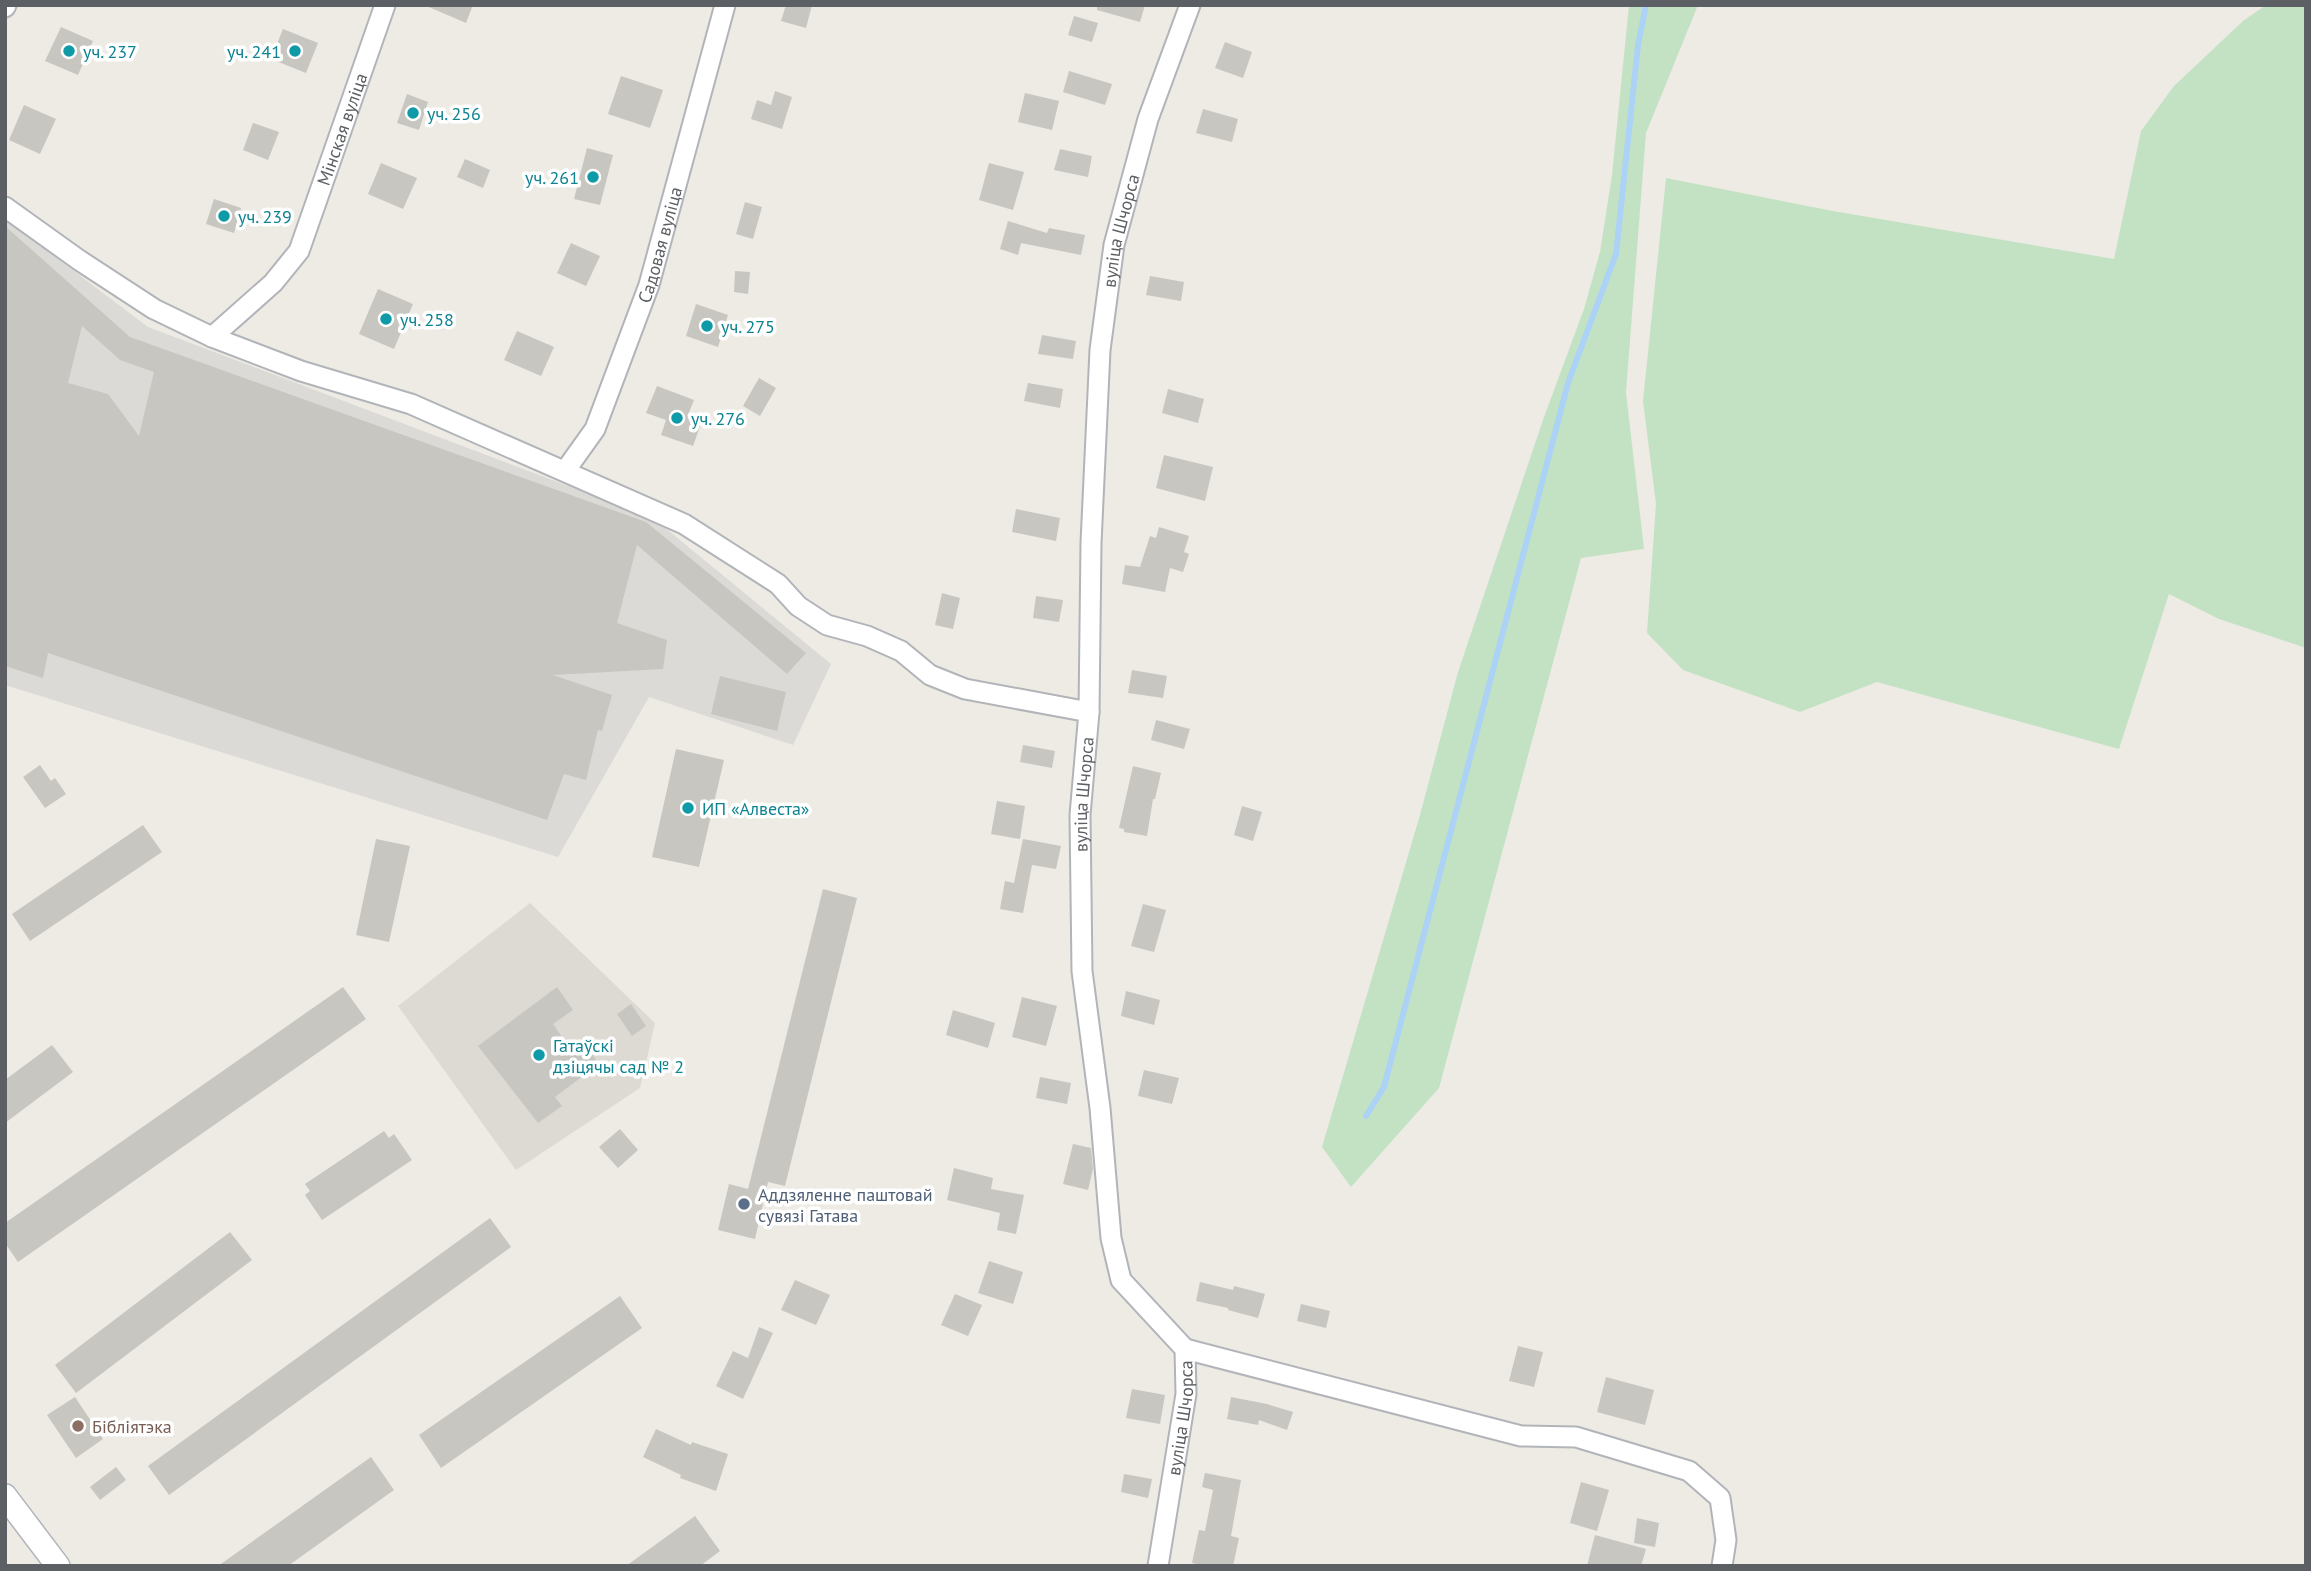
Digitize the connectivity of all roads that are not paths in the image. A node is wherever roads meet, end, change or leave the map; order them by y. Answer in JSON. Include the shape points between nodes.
{"nodes":[{"id":1,"x":385,"y":5,"type":"edge"},
{"id":2,"x":725,"y":5,"type":"edge"},
{"id":3,"x":1190,"y":5,"type":"edge"},
{"id":4,"x":5,"y":207,"type":"edge"},
{"id":5,"x":212,"y":337,"type":"junction"},
{"id":6,"x":565,"y":471,"type":"junction"},
{"id":7,"x":1089,"y":712,"type":"junction"},
{"id":8,"x":1185,"y":1349,"type":"junction"},
{"id":9,"x":5,"y":1496,"type":"edge"},
{"id":10,"x":58,"y":1566,"type":"edge"},
{"id":11,"x":1158,"y":1566,"type":"edge"},
{"id":12,"x":1722,"y":1566,"type":"edge"}],
"edges":[{"from":1,"to":5,"type":"street","name":"Мінская вуліца","via":[[299,251],[272,283]]},
{"from":2,"to":6,"type":"street","name":"Садовая вуліца","via":[[642,307],[595,429]]},
{"from":3,"to":7,"type":"street","name":"вуліца Шчорса","via":[[1148,119],[1114,245],[1100,350]]},
{"from":4,"to":5,"type":"street","via":[[154,309]]},
{"from":5,"to":6,"type":"street","via":[[301,371],[411,404]]},
{"from":6,"to":7,"type":"street","via":[[684,524],[778,584],[798,606],[827,625],[901,651],[930,675],[965,690]]},
{"from":7,"to":8,"type":"street","name":"вуліца Шчорса","via":[[1080,815],[1082,971],[1111,1238],[1121,1280]]},
{"from":8,"to":11,"type":"street","name":"вуліца Шчорса","via":[[1186,1394]]},
{"from":8,"to":12,"type":"street","via":[[1521,1436],[1576,1437],[1689,1471],[1720,1498],[1726,1540]]},
{"from":9,"to":10,"type":"street"}]}
